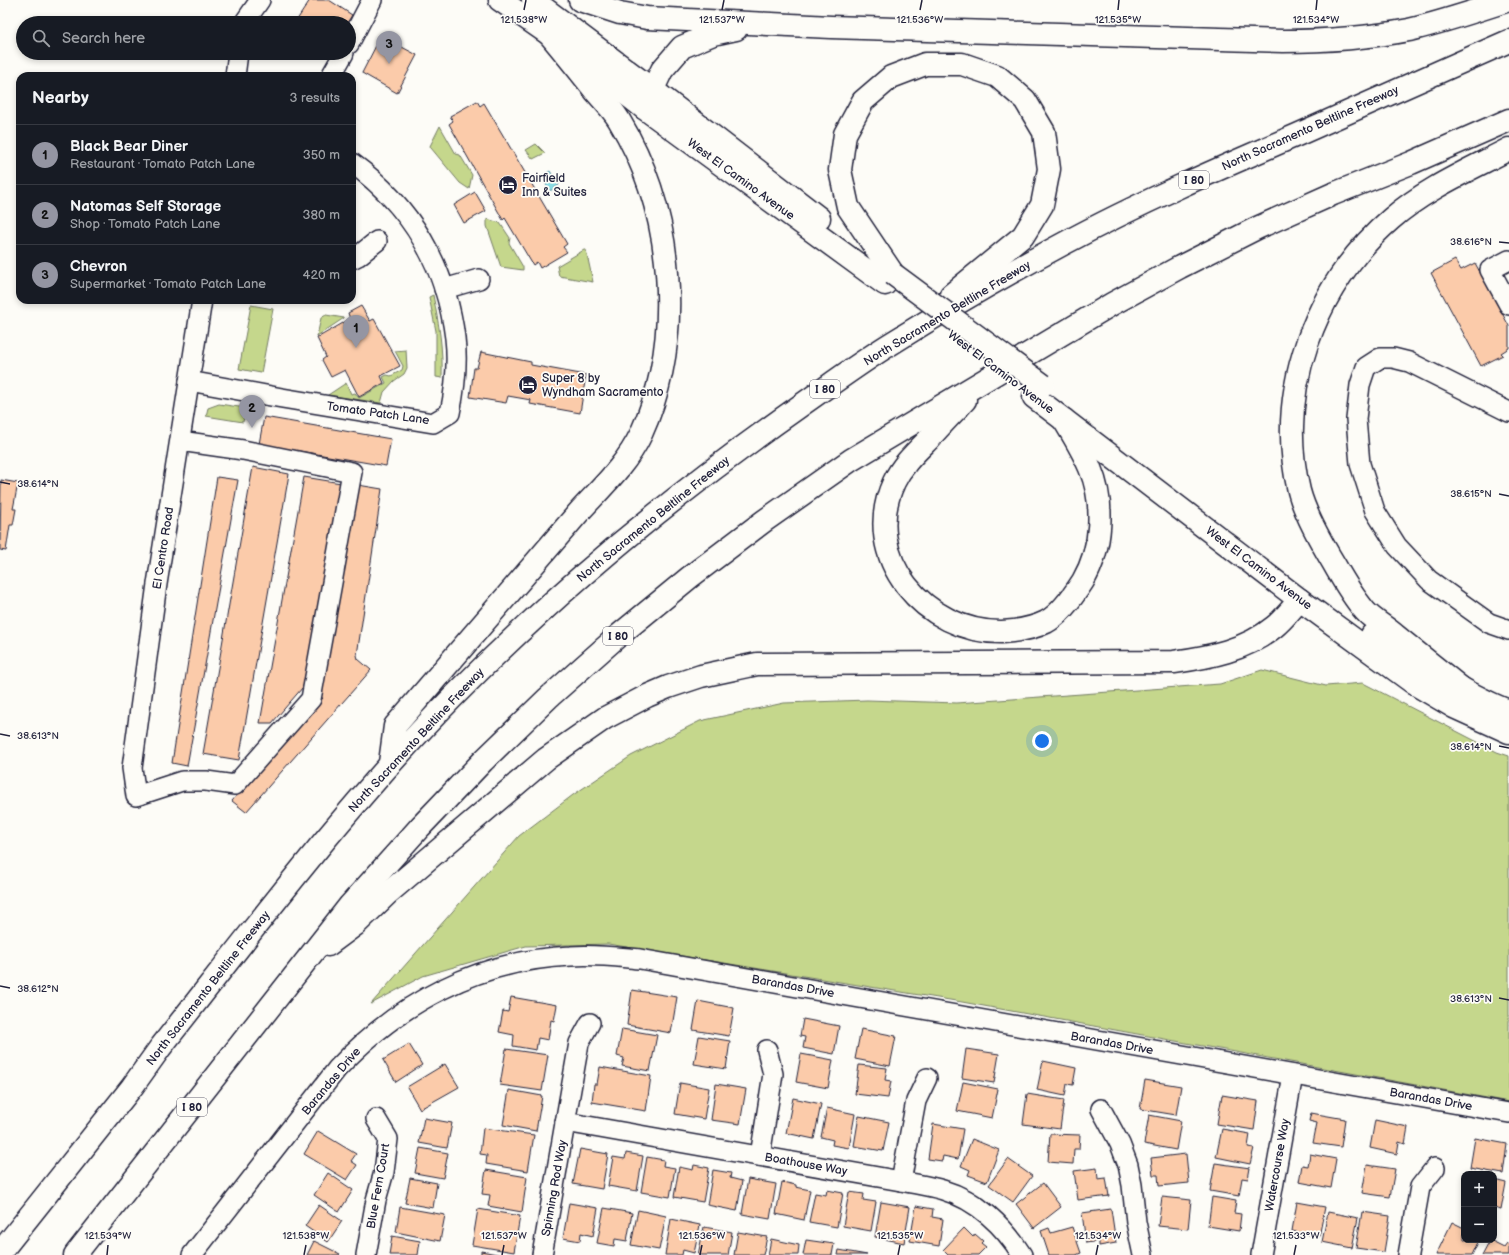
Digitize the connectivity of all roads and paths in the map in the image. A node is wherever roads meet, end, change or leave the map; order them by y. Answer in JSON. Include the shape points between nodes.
{"nodes":[{"id":1,"x":243,"y":0,"type":"edge"},
{"id":2,"x":260,"y":0,"type":"edge"},
{"id":3,"x":372,"y":0,"type":"edge"},
{"id":4,"x":500,"y":0,"type":"edge"},
{"id":5,"x":533,"y":0,"type":"edge"},
{"id":6,"x":580,"y":0,"type":"edge"},
{"id":7,"x":1509,"y":0,"type":"edge"},
{"id":8,"x":243,"y":16,"type":"edge"},
{"id":9,"x":248,"y":16,"type":"edge"},
{"id":10,"x":831,"y":27,"type":"junction"},
{"id":11,"x":356,"y":31,"type":"edge"},
{"id":12,"x":549,"y":34,"type":"junction"},
{"id":13,"x":1509,"y":41,"type":"edge"},
{"id":14,"x":237,"y":60,"type":"edge"},
{"id":15,"x":340,"y":60,"type":"edge"},
{"id":16,"x":236,"y":72,"type":"edge"},
{"id":17,"x":333,"y":72,"type":"edge"},
{"id":18,"x":649,"y":99,"type":"junction"},
{"id":19,"x":1509,"y":120,"type":"edge"},
{"id":20,"x":1509,"y":150,"type":"edge"},
{"id":21,"x":356,"y":166,"type":"edge"},
{"id":22,"x":377,"y":241,"type":"dead end"},
{"id":23,"x":356,"y":257,"type":"edge"},
{"id":24,"x":1509,"y":260,"type":"edge"},
{"id":25,"x":479,"y":279,"type":"dead end"},
{"id":26,"x":889,"y":279,"type":"junction"},
{"id":27,"x":444,"y":289,"type":"junction"},
{"id":28,"x":201,"y":304,"type":"edge"},
{"id":29,"x":1509,"y":305,"type":"edge"},
{"id":30,"x":891,"y":343,"type":"junction"},
{"id":31,"x":985,"y":379,"type":"junction"},
{"id":32,"x":189,"y":381,"type":"junction"},
{"id":33,"x":1039,"y":391,"type":"junction"},
{"id":34,"x":1509,"y":412,"type":"edge"},
{"id":35,"x":1064,"y":420,"type":"junction"},
{"id":36,"x":180,"y":441,"type":"junction"},
{"id":37,"x":1304,"y":594,"type":"junction"},
{"id":38,"x":1509,"y":630,"type":"edge"},
{"id":39,"x":1461,"y":688,"type":"junction"},
{"id":40,"x":1509,"y":711,"type":"edge"},
{"id":41,"x":1509,"y":732,"type":"edge"},
{"id":42,"x":390,"y":763,"type":"junction"},
{"id":43,"x":308,"y":959,"type":"junction"},
{"id":44,"x":590,"y":1022,"type":"dead end"},
{"id":45,"x":767,"y":1050,"type":"dead end"},
{"id":46,"x":1293,"y":1075,"type":"junction"},
{"id":47,"x":927,"y":1078,"type":"dead end"},
{"id":48,"x":1101,"y":1109,"type":"dead end"},
{"id":49,"x":1509,"y":1113,"type":"edge"},
{"id":50,"x":376,"y":1119,"type":"dead end"},
{"id":51,"x":565,"y":1122,"type":"junction"},
{"id":52,"x":760,"y":1156,"type":"junction"},
{"id":53,"x":1435,"y":1168,"type":"dead end"},
{"id":54,"x":901,"y":1181,"type":"junction"},
{"id":55,"x":0,"y":1253,"type":"edge"},
{"id":56,"x":75,"y":1255,"type":"edge"},
{"id":57,"x":192,"y":1255,"type":"edge"},
{"id":58,"x":366,"y":1255,"type":"edge"},
{"id":59,"x":542,"y":1255,"type":"edge"},
{"id":60,"x":1022,"y":1255,"type":"edge"},
{"id":61,"x":1143,"y":1255,"type":"edge"},
{"id":62,"x":1261,"y":1255,"type":"edge"},
{"id":63,"x":1408,"y":1255,"type":"edge"}],
"edges":[{"from":1,"to":8,"type":"street"},
{"from":2,"to":9,"type":"street"},
{"from":3,"to":11,"type":"street"},
{"from":4,"to":12,"type":"main road","name":"West El Camino Avenue"},
{"from":5,"to":18,"type":"main road","name":"West El Camino Avenue"},
{"from":6,"to":10,"type":"main road","via":[[647,18]]},
{"from":7,"to":10,"type":"main road","via":[[1456,18],[1407,30],[1316,41]]},
{"from":10,"to":18,"type":"main road","via":[[733,29],[713,34],[682,47],[662,70]]},
{"from":12,"to":18,"type":"main road","name":"West El Camino Avenue"},
{"from":12,"to":42,"type":"main road","via":[[618,119],[646,176],[658,213],[665,250],[668,314],[658,380],[640,435],[627,456],[395,726]]},
{"from":13,"to":30,"type":"main road","name":"North Sacramento Beltline Freeway","number":"I 80","via":[[1148,201],[1064,244]]},
{"from":14,"to":16,"type":"street"},
{"from":15,"to":17,"type":"street"},
{"from":18,"to":26,"type":"main road","name":"West El Camino Avenue"},
{"from":19,"to":31,"type":"main road","number":"I 80","via":[[1257,228],[1112,304]]},
{"from":20,"to":39,"type":"main road","via":[[1417,199],[1366,242],[1341,274],[1314,322],[1298,376],[1293,414],[1299,493],[1324,548],[1345,583],[1366,611]]},
{"from":21,"to":27,"type":"street","name":"Tomato Patch Lane","via":[[382,188],[410,220],[432,255]]},
{"from":22,"to":23,"type":"street"},
{"from":24,"to":29,"type":"street","via":[[1490,270]]},
{"from":25,"to":27,"type":"street"},
{"from":26,"to":30,"type":"main road","via":[[848,207],[840,170],[845,134],[863,101],[891,77],[925,64],[962,64],[997,76],[1025,100],[1044,132],[1049,169],[1042,205],[1023,236]]},
{"from":26,"to":33,"type":"main road","name":"West El Camino Avenue"},
{"from":27,"to":32,"type":"street","name":"Tomato Patch Lane","via":[[452,317],[456,376],[450,414],[433,423]]},
{"from":28,"to":32,"type":"street","name":"El Centro Road"},
{"from":30,"to":42,"type":"main road","name":"North Sacramento Beltline Freeway","number":"I 80","via":[[759,435],[631,534],[505,646]]},
{"from":31,"to":35,"type":"main road","via":[[901,470],[894,482],[885,512],[888,549],[897,572],[917,599],[951,622],[991,632],[1028,628],[1047,621],[1063,608],[1086,576],[1094,557],[1099,533],[1099,504],[1090,467]]},
{"from":31,"to":43,"type":"main road","number":"I 80","via":[[851,460],[770,516],[618,636],[543,704],[420,827],[350,905]]},
{"from":32,"to":36,"type":"street","name":"El Centro Road"},
{"from":33,"to":35,"type":"main road","name":"West El Camino Avenue"},
{"from":33,"to":37,"type":"main road","name":"West El Camino Avenue"},
{"from":34,"to":38,"type":"street","via":[[1410,362],[1380,358],[1366,367],[1360,385],[1356,419],[1360,464],[1375,512],[1396,546],[1429,580],[1489,623]]},
{"from":35,"to":37,"type":"main road","name":"West El Camino Avenue"},
{"from":36,"to":36,"type":"street","name":"El Centro Road","via":[[132,768],[136,796],[182,781],[235,785],[311,699],[352,472],[243,450]]},
{"from":37,"to":39,"type":"main road","name":"West El Camino Avenue"},
{"from":37,"to":41,"type":"main road","name":"West El Camino Avenue","via":[[1415,684],[1454,707]]},
{"from":37,"to":43,"type":"main road","via":[[1275,626],[1259,638],[1231,651],[1203,658],[1174,662],[757,664],[702,676],[668,687],[605,718],[546,759],[355,925]]},
{"from":39,"to":40,"type":"main road","name":"West El Camino Avenue"},
{"from":42,"to":55,"type":"main road","name":"North Sacramento Beltline Freeway","number":"I 80","via":[[344,817]]},
{"from":43,"to":56,"type":"main road","number":"I 80"},
{"from":44,"to":51,"type":"street","name":"Spinning Rod Way","via":[[579,1043]]},
{"from":45,"to":52,"type":"street","via":[[773,1074]]},
{"from":46,"to":49,"type":"street","name":"Barandas Drive"},
{"from":46,"to":57,"type":"street","name":"Barandas Drive","via":[[640,959],[605,955],[536,959],[497,968],[437,991],[407,1008],[379,1029],[337,1069]]},
{"from":46,"to":62,"type":"street","name":"Watercourse Way"},
{"from":47,"to":54,"type":"street","via":[[916,1101]]},
{"from":48,"to":61,"type":"street","via":[[1128,1165]]},
{"from":50,"to":58,"type":"street","name":"Blue Fern Court","via":[[388,1139],[384,1172]]},
{"from":51,"to":52,"type":"street","name":"Boathouse Way"},
{"from":51,"to":59,"type":"street","name":"Spinning Rod Way"},
{"from":52,"to":54,"type":"street","name":"Boathouse Way"},
{"from":53,"to":63,"type":"street","via":[[1420,1186]]},
{"from":54,"to":60,"type":"street","name":"Boathouse Way","via":[[944,1190],[979,1208],[998,1223]]}]}
